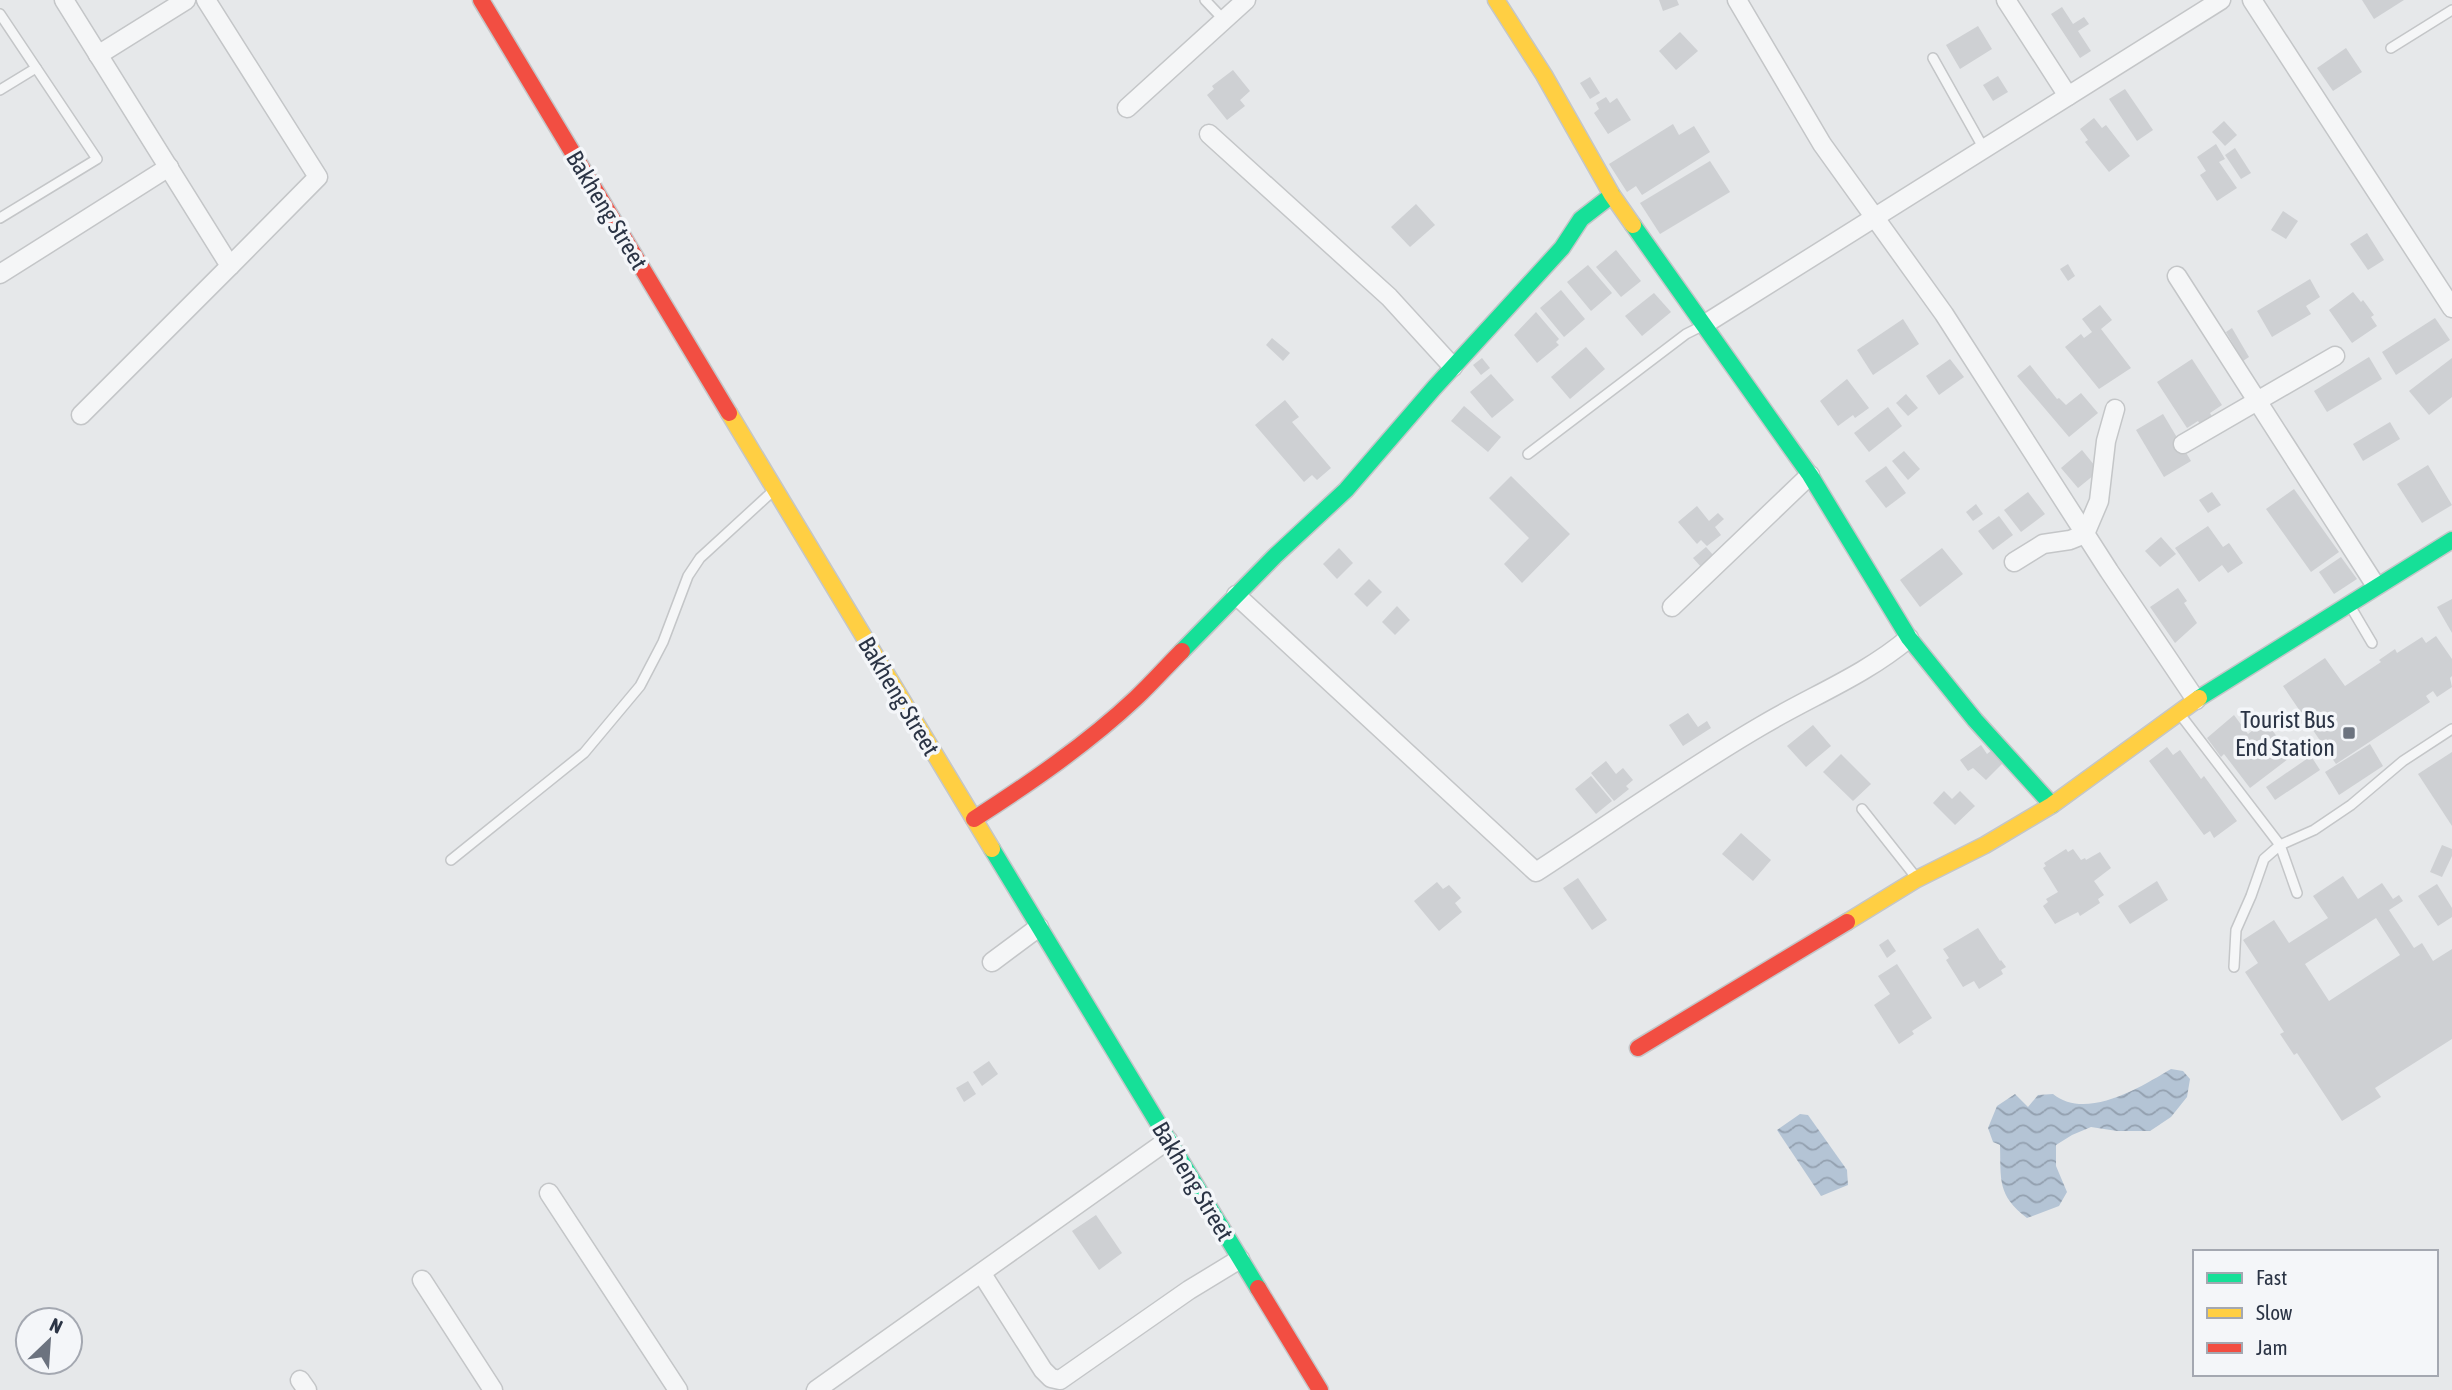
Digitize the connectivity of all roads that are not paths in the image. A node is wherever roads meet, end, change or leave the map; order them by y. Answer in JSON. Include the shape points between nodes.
{"nodes":[{"id":1,"x":64,"y":0,"type":"edge"},
{"id":2,"x":186,"y":0,"type":"edge"},
{"id":3,"x":206,"y":0,"type":"edge"},
{"id":4,"x":481,"y":0,"type":"edge"},
{"id":5,"x":1205,"y":0,"type":"edge"},
{"id":6,"x":1247,"y":0,"type":"edge"},
{"id":7,"x":1496,"y":0,"type":"edge"},
{"id":8,"x":1737,"y":0,"type":"edge"},
{"id":9,"x":2006,"y":0,"type":"edge"},
{"id":10,"x":2221,"y":0,"type":"edge"},
{"id":11,"x":2252,"y":0,"type":"edge"},
{"id":12,"x":2452,"y":10,"type":"edge"},
{"id":13,"x":0,"y":14,"type":"edge"},
{"id":14,"x":1224,"y":20,"type":"junction"},
{"id":15,"x":2391,"y":48,"type":"dead end"},
{"id":16,"x":98,"y":55,"type":"junction"},
{"id":17,"x":1933,"y":58,"type":"dead end"},
{"id":18,"x":36,"y":68,"type":"junction"},
{"id":19,"x":0,"y":90,"type":"edge"},
{"id":20,"x":2067,"y":96,"type":"junction"},
{"id":21,"x":1127,"y":108,"type":"dead end"},
{"id":22,"x":1209,"y":134,"type":"dead end"},
{"id":23,"x":1984,"y":149,"type":"junction"},
{"id":24,"x":169,"y":167,"type":"junction"},
{"id":25,"x":1612,"y":195,"type":"junction"},
{"id":26,"x":0,"y":218,"type":"edge"},
{"id":27,"x":1875,"y":218,"type":"junction"},
{"id":28,"x":230,"y":266,"type":"junction"},
{"id":29,"x":0,"y":274,"type":"edge"},
{"id":30,"x":2177,"y":276,"type":"dead end"},
{"id":31,"x":2452,"y":308,"type":"edge"},
{"id":32,"x":1705,"y":324,"type":"junction"},
{"id":33,"x":2335,"y":356,"type":"dead end"},
{"id":34,"x":1452,"y":367,"type":"junction"},
{"id":35,"x":2258,"y":399,"type":"junction"},
{"id":36,"x":2115,"y":409,"type":"dead end"},
{"id":37,"x":81,"y":415,"type":"dead end"},
{"id":38,"x":2183,"y":444,"type":"dead end"},
{"id":39,"x":1528,"y":454,"type":"dead end"},
{"id":40,"x":1810,"y":475,"type":"junction"},
{"id":41,"x":775,"y":490,"type":"junction"},
{"id":42,"x":2085,"y":534,"type":"junction"},
{"id":43,"x":2452,"y":540,"type":"edge"},
{"id":44,"x":2014,"y":562,"type":"dead end"},
{"id":45,"x":2376,"y":586,"type":"junction"},
{"id":46,"x":1236,"y":595,"type":"junction"},
{"id":47,"x":2348,"y":603,"type":"junction"},
{"id":48,"x":1672,"y":607,"type":"dead end"},
{"id":49,"x":1909,"y":638,"type":"junction"},
{"id":50,"x":2372,"y":643,"type":"dead end"},
{"id":51,"x":2196,"y":700,"type":"junction"},
{"id":52,"x":2178,"y":712,"type":"junction"},
{"id":53,"x":2452,"y":729,"type":"edge"},
{"id":54,"x":2052,"y":805,"type":"junction"},
{"id":55,"x":1862,"y":809,"type":"dead end"},
{"id":56,"x":974,"y":819,"type":"junction"},
{"id":57,"x":2280,"y":845,"type":"junction"},
{"id":58,"x":451,"y":860,"type":"dead end"},
{"id":59,"x":1917,"y":879,"type":"junction"},
{"id":60,"x":2297,"y":893,"type":"dead end"},
{"id":61,"x":1039,"y":927,"type":"junction"},
{"id":62,"x":992,"y":962,"type":"dead end"},
{"id":63,"x":2234,"y":967,"type":"dead end"},
{"id":64,"x":1638,"y":1048,"type":"dead end"},
{"id":65,"x":1168,"y":1140,"type":"junction"},
{"id":66,"x":549,"y":1193,"type":"dead end"},
{"id":67,"x":1240,"y":1258,"type":"junction"},
{"id":68,"x":982,"y":1274,"type":"junction"},
{"id":69,"x":422,"y":1280,"type":"dead end"},
{"id":70,"x":494,"y":1390,"type":"edge"},
{"id":71,"x":678,"y":1390,"type":"edge"},
{"id":72,"x":816,"y":1390,"type":"edge"},
{"id":73,"x":1320,"y":1390,"type":"edge"}],
"edges":[{"from":1,"to":16,"type":"street"},
{"from":2,"to":16,"type":"street"},
{"from":3,"to":28,"type":"street","via":[[318,177]]},
{"from":4,"to":41,"type":"street","name":"Bakheng Street"},
{"from":5,"to":14,"type":"lane"},
{"from":6,"to":14,"type":"street"},
{"from":7,"to":25,"type":"street"},
{"from":8,"to":27,"type":"street","via":[[1822,144]]},
{"from":9,"to":20,"type":"street"},
{"from":10,"to":20,"type":"street"},
{"from":11,"to":31,"type":"street"},
{"from":12,"to":15,"type":"lane"},
{"from":13,"to":18,"type":"lane"},
{"from":14,"to":21,"type":"street"},
{"from":16,"to":24,"type":"street"},
{"from":17,"to":23,"type":"lane"},
{"from":18,"to":19,"type":"lane"},
{"from":18,"to":26,"type":"lane","via":[[97,159]]},
{"from":20,"to":23,"type":"street"},
{"from":22,"to":34,"type":"street","via":[[1389,297]]},
{"from":23,"to":27,"type":"street"},
{"from":24,"to":28,"type":"street"},
{"from":24,"to":29,"type":"street"},
{"from":25,"to":32,"type":"street"},
{"from":25,"to":34,"type":"street","via":[[1581,219],[1562,248]]},
{"from":27,"to":32,"type":"street"},
{"from":27,"to":42,"type":"street","via":[[1944,314]]},
{"from":28,"to":37,"type":"street"},
{"from":30,"to":35,"type":"street"},
{"from":32,"to":39,"type":"lane"},
{"from":32,"to":40,"type":"street"},
{"from":33,"to":35,"type":"street"},
{"from":34,"to":46,"type":"street","via":[[1346,490]]},
{"from":35,"to":38,"type":"street"},
{"from":35,"to":45,"type":"street"},
{"from":36,"to":42,"type":"street","via":[[2099,501]]},
{"from":40,"to":48,"type":"street"},
{"from":40,"to":49,"type":"street"},
{"from":41,"to":56,"type":"street","name":"Bakheng Street"},
{"from":41,"to":58,"type":"lane","via":[[700,558],[640,686],[584,753]]},
{"from":42,"to":44,"type":"street","via":[[2043,544]]},
{"from":42,"to":51,"type":"street"},
{"from":43,"to":45,"type":"street"},
{"from":45,"to":47,"type":"street"},
{"from":46,"to":49,"type":"street","via":[[1536,872],[1720,751],[1858,675]]},
{"from":46,"to":56,"type":"street","via":[[1105,727]]},
{"from":47,"to":50,"type":"lane"},
{"from":47,"to":51,"type":"street"},
{"from":49,"to":54,"type":"street"},
{"from":51,"to":52,"type":"street"},
{"from":52,"to":54,"type":"street"},
{"from":52,"to":57,"type":"lane"},
{"from":53,"to":57,"type":"lane","via":[[2314,830]]},
{"from":54,"to":59,"type":"street"},
{"from":55,"to":59,"type":"lane"},
{"from":56,"to":61,"type":"street","name":"Bakheng Street"},
{"from":57,"to":60,"type":"lane"},
{"from":57,"to":63,"type":"lane","via":[[2264,859],[2236,930]]},
{"from":59,"to":64,"type":"street"},
{"from":61,"to":62,"type":"street"},
{"from":61,"to":65,"type":"street","name":"Bakheng Street"},
{"from":65,"to":67,"type":"street","name":"Bakheng Street"},
{"from":65,"to":68,"type":"street"},
{"from":66,"to":71,"type":"street"},
{"from":67,"to":68,"type":"street","via":[[1060,1380],[1043,1370]]},
{"from":67,"to":73,"type":"street","name":"Bakheng Street"},
{"from":68,"to":72,"type":"street"},
{"from":69,"to":70,"type":"street"}]}
